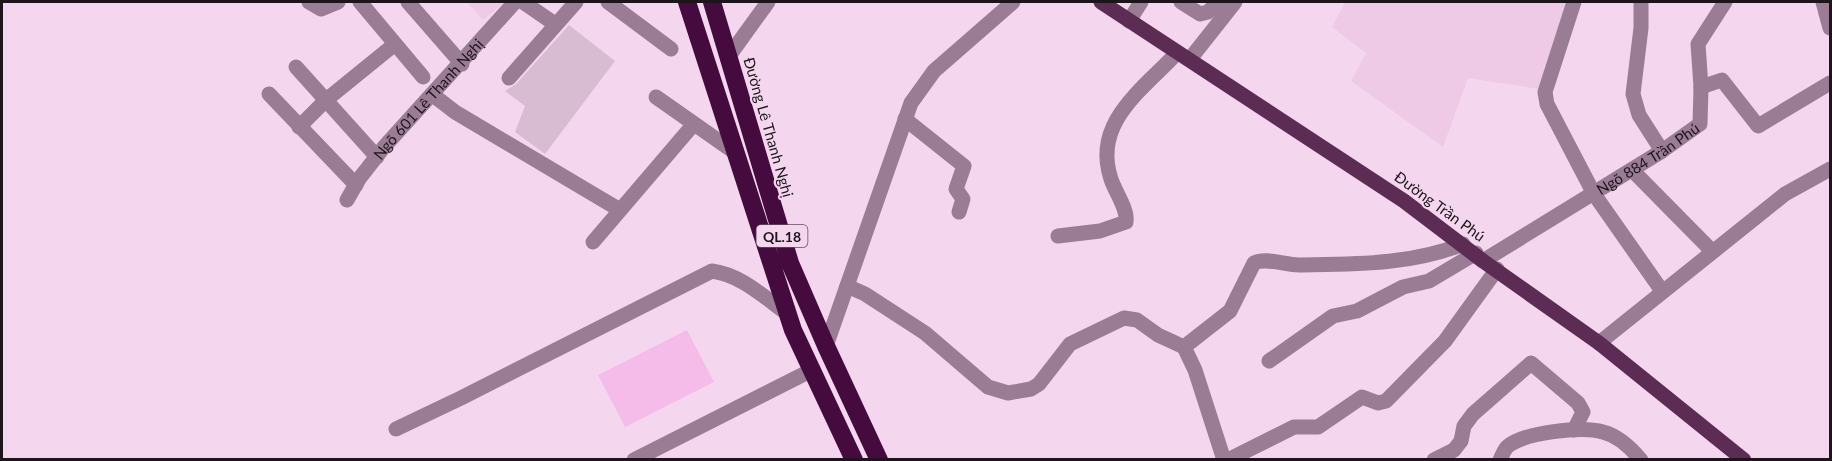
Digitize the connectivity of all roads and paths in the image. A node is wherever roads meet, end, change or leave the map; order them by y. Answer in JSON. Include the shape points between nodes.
{"nodes":[{"id":1,"x":309,"y":2,"type":"edge"},
{"id":2,"x":360,"y":2,"type":"edge"},
{"id":3,"x":408,"y":2,"type":"edge"},
{"id":4,"x":515,"y":2,"type":"edge"},
{"id":5,"x":523,"y":2,"type":"edge"},
{"id":6,"x":576,"y":2,"type":"edge"},
{"id":7,"x":608,"y":2,"type":"edge"},
{"id":8,"x":687,"y":2,"type":"edge"},
{"id":9,"x":712,"y":2,"type":"edge"},
{"id":10,"x":768,"y":2,"type":"edge"},
{"id":11,"x":1013,"y":2,"type":"edge"},
{"id":12,"x":1101,"y":2,"type":"edge"},
{"id":13,"x":1141,"y":2,"type":"edge"},
{"id":14,"x":1181,"y":2,"type":"edge"},
{"id":15,"x":1218,"y":2,"type":"edge"},
{"id":16,"x":1235,"y":2,"type":"edge"},
{"id":17,"x":1574,"y":2,"type":"edge"},
{"id":18,"x":1641,"y":2,"type":"edge"},
{"id":19,"x":1725,"y":2,"type":"edge"},
{"id":20,"x":1823,"y":2,"type":"edge"},
{"id":21,"x":332,"y":5,"type":"edge"},
{"id":22,"x":1130,"y":21,"type":"junction"},
{"id":23,"x":555,"y":24,"type":"junction"},
{"id":24,"x":1830,"y":28,"type":"edge"},
{"id":25,"x":395,"y":44,"type":"junction"},
{"id":26,"x":671,"y":49,"type":"dead end"},
{"id":27,"x":729,"y":56,"type":"junction"},
{"id":28,"x":1183,"y":56,"type":"junction"},
{"id":29,"x":462,"y":64,"type":"junction"},
{"id":30,"x":296,"y":67,"type":"dead end"},
{"id":31,"x":423,"y":77,"type":"dead end"},
{"id":32,"x":509,"y":78,"type":"dead end"},
{"id":33,"x":1830,"y":83,"type":"edge"},
{"id":34,"x":1701,"y":87,"type":"junction"},
{"id":35,"x":269,"y":94,"type":"dead end"},
{"id":36,"x":433,"y":95,"type":"junction"},
{"id":37,"x":656,"y":97,"type":"dead end"},
{"id":38,"x":326,"y":100,"type":"junction"},
{"id":39,"x":905,"y":119,"type":"junction"},
{"id":40,"x":693,"y":125,"type":"junction"},
{"id":41,"x":299,"y":127,"type":"junction"},
{"id":42,"x":733,"y":151,"type":"junction"},
{"id":43,"x":1662,"y":151,"type":"junction"},
{"id":44,"x":377,"y":157,"type":"junction"},
{"id":45,"x":1830,"y":168,"type":"edge"},
{"id":46,"x":1632,"y":170,"type":"junction"},
{"id":47,"x":356,"y":185,"type":"junction"},
{"id":48,"x":1594,"y":194,"type":"junction"},
{"id":49,"x":348,"y":200,"type":"dead end"},
{"id":50,"x":620,"y":210,"type":"junction"},
{"id":51,"x":959,"y":212,"type":"dead end"},
{"id":52,"x":1058,"y":236,"type":"dead end"},
{"id":53,"x":593,"y":242,"type":"dead end"},
{"id":54,"x":1463,"y":244,"type":"junction"},
{"id":55,"x":1712,"y":251,"type":"junction"},
{"id":56,"x":1485,"y":261,"type":"junction"},
{"id":57,"x":847,"y":286,"type":"junction"},
{"id":58,"x":1662,"y":291,"type":"junction"},
{"id":59,"x":789,"y":315,"type":"junction"},
{"id":60,"x":1599,"y":343,"type":"junction"},
{"id":61,"x":826,"y":346,"type":"junction"},
{"id":62,"x":1184,"y":347,"type":"junction"},
{"id":63,"x":1269,"y":362,"type":"dead end"},
{"id":64,"x":810,"y":371,"type":"junction"},
{"id":65,"x":396,"y":429,"type":"dead end"},
{"id":66,"x":1575,"y":430,"type":"junction"},
{"id":67,"x":637,"y":459,"type":"edge"},
{"id":68,"x":854,"y":459,"type":"edge"},
{"id":69,"x":879,"y":459,"type":"edge"},
{"id":70,"x":1226,"y":459,"type":"edge"},
{"id":71,"x":1434,"y":459,"type":"edge"},
{"id":72,"x":1500,"y":459,"type":"edge"},
{"id":73,"x":1641,"y":459,"type":"edge"},
{"id":74,"x":1744,"y":459,"type":"edge"}],
"edges":[{"from":1,"to":21,"type":"street","via":[[316,8]]},
{"from":2,"to":25,"type":"street"},
{"from":3,"to":29,"type":"street"},
{"from":4,"to":29,"type":"street","name":"Ngõ 601 Lê Thanh Nghị"},
{"from":5,"to":23,"type":"street"},
{"from":6,"to":23,"type":"street"},
{"from":7,"to":26,"type":"street"},
{"from":8,"to":42,"type":"highway","number":"QL.18"},
{"from":9,"to":27,"type":"highway","name":"Đường Lê Thanh Nghị","number":"QL.18"},
{"from":10,"to":27,"type":"street"},
{"from":11,"to":39,"type":"street","via":[[934,70]]},
{"from":12,"to":22,"type":"main road","name":"Đường Trần Phú"},
{"from":13,"to":22,"type":"street"},
{"from":14,"to":15,"type":"street","via":[[1200,14]]},
{"from":16,"to":28,"type":"street"},
{"from":17,"to":48,"type":"street","via":[[1545,92],[1551,116]]},
{"from":18,"to":43,"type":"street","via":[[1633,94],[1639,115]]},
{"from":19,"to":34,"type":"street","name":"Ngõ 884 Trần Phú","via":[[1698,44]]},
{"from":20,"to":24,"type":"street"},
{"from":22,"to":28,"type":"main road","name":"Đường Trần Phú"},
{"from":23,"to":32,"type":"street"},
{"from":25,"to":31,"type":"street"},
{"from":25,"to":38,"type":"street"},
{"from":27,"to":61,"type":"highway","name":"Đường Lê Thanh Nghị","number":"QL.18","via":[[790,262]]},
{"from":28,"to":52,"type":"street","via":[[1125,108],[1107,136],[1105,154],[1126,222],[1101,231]]},
{"from":28,"to":54,"type":"main road","name":"Đường Trần Phú"},
{"from":29,"to":36,"type":"street","name":"Ngõ 601 Lê Thanh Nghị"},
{"from":30,"to":38,"type":"street"},
{"from":33,"to":34,"type":"street","via":[[1758,126],[1722,80]]},
{"from":34,"to":43,"type":"street","name":"Ngõ 884 Trần Phú","via":[[1700,124]]},
{"from":35,"to":41,"type":"street"},
{"from":36,"to":44,"type":"street","name":"Ngõ 601 Lê Thanh Nghị"},
{"from":36,"to":50,"type":"street"},
{"from":37,"to":40,"type":"street"},
{"from":38,"to":41,"type":"street"},
{"from":38,"to":44,"type":"street"},
{"from":39,"to":51,"type":"street","via":[[964,166],[956,189],[963,199]]},
{"from":39,"to":57,"type":"street"},
{"from":40,"to":42,"type":"street"},
{"from":40,"to":50,"type":"street"},
{"from":41,"to":47,"type":"street"},
{"from":42,"to":59,"type":"highway","number":"QL.18"},
{"from":43,"to":46,"type":"street","name":"Ngõ 884 Trần Phú"},
{"from":44,"to":47,"type":"street","name":"Ngõ 601 Lê Thanh Nghị"},
{"from":45,"to":55,"type":"street","via":[[1785,194]]},
{"from":46,"to":48,"type":"street","name":"Ngõ 884 Trần Phú"},
{"from":46,"to":55,"type":"street"},
{"from":47,"to":49,"type":"street","name":"Ngõ 601 Lê Thanh Nghị"},
{"from":48,"to":56,"type":"street","name":"Ngõ 884 Trần Phú"},
{"from":48,"to":58,"type":"street"},
{"from":50,"to":53,"type":"street"},
{"from":54,"to":56,"type":"main road","name":"Đường Trần Phú"},
{"from":54,"to":62,"type":"street","via":[[1422,259],[1299,265],[1259,261],[1249,271],[1230,311]]},
{"from":55,"to":58,"type":"street"},
{"from":56,"to":60,"type":"main road","name":"Đường Trần Phú"},
{"from":56,"to":63,"type":"street","name":"Ngõ 884 Trần Phú","via":[[1403,287],[1357,311],[1333,316]]},
{"from":56,"to":70,"type":"street","via":[[1445,341],[1386,401],[1378,404],[1362,397],[1318,427],[1294,427]]},
{"from":57,"to":61,"type":"street"},
{"from":57,"to":62,"type":"street","via":[[931,337],[988,387],[1008,393],[1039,384],[1070,344],[1124,318],[1137,320]]},
{"from":58,"to":60,"type":"street"},
{"from":59,"to":64,"type":"highway","number":"QL.18"},
{"from":59,"to":65,"type":"street","via":[[750,286],[726,273],[712,271]]},
{"from":60,"to":74,"type":"main road","name":"Đường Trần Phú"},
{"from":61,"to":69,"type":"highway","name":"Đường Lê Thanh Nghị","number":"QL.18"},
{"from":62,"to":70,"type":"street"},
{"from":64,"to":67,"type":"street"},
{"from":64,"to":68,"type":"highway","number":"QL.18"},
{"from":66,"to":71,"type":"street","via":[[1583,412],[1578,403],[1531,363],[1473,414],[1454,450]]},
{"from":66,"to":72,"type":"street","via":[[1527,437],[1506,447]]},
{"from":66,"to":73,"type":"street","via":[[1614,436]]}]}
